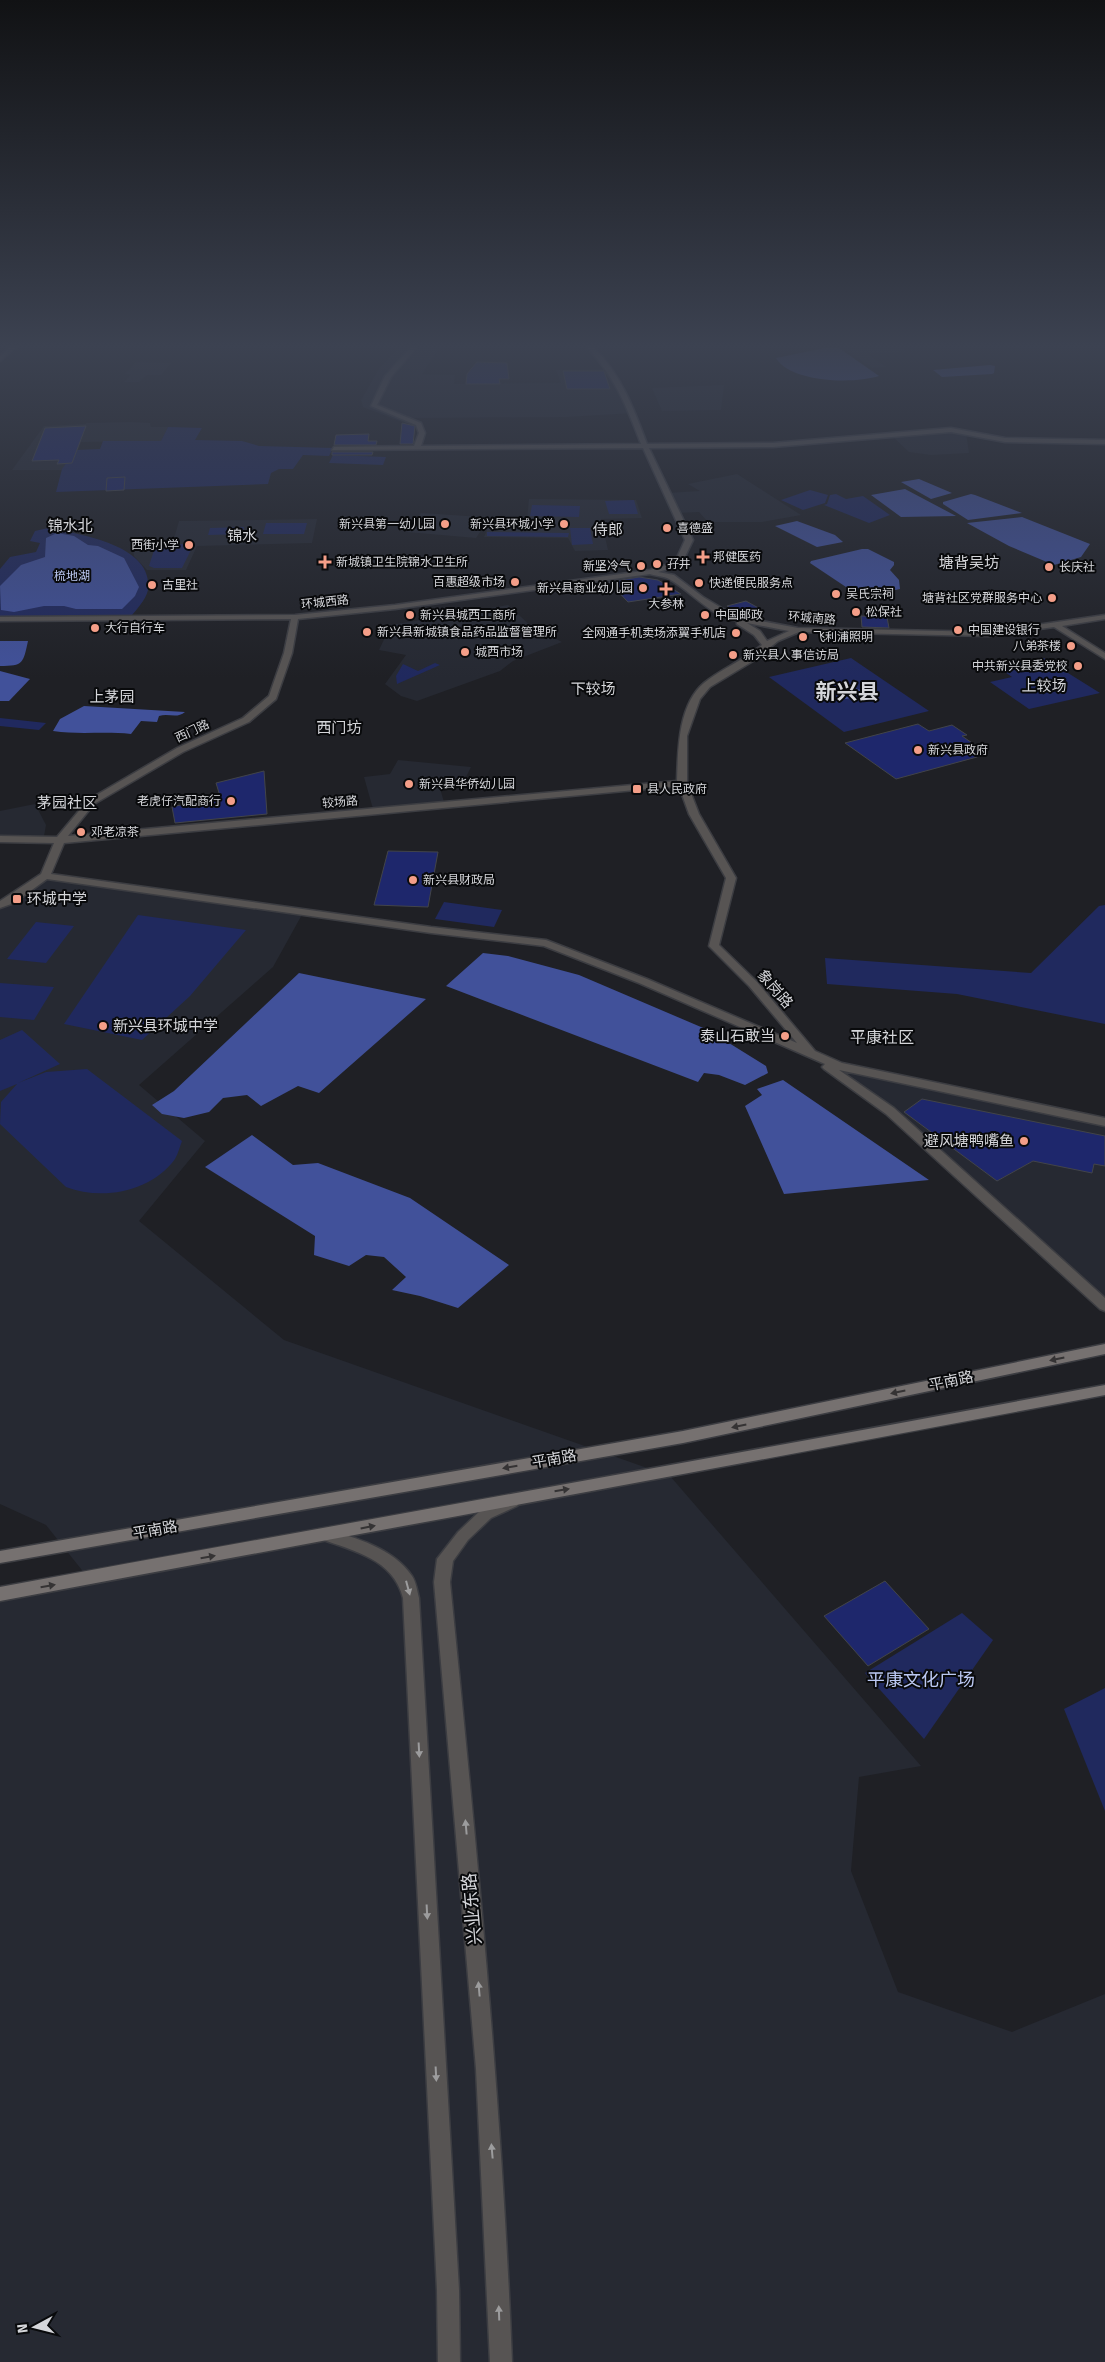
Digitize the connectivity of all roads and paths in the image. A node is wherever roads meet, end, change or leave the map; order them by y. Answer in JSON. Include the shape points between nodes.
{"nodes":[{"id":1,"x":650,"y":457,"type":"edge"},
{"id":2,"x":678,"y":563,"type":"junction"},
{"id":3,"x":651,"y":572,"type":"junction"},
{"id":4,"x":680,"y":582,"type":"junction"},
{"id":5,"x":295,"y":617,"type":"junction"},
{"id":6,"x":1105,"y":617,"type":"edge"},
{"id":7,"x":733,"y":618,"type":"junction"},
{"id":8,"x":0,"y":620,"type":"edge"},
{"id":9,"x":1056,"y":626,"type":"junction"},
{"id":10,"x":798,"y":630,"type":"junction"},
{"id":11,"x":766,"y":645,"type":"junction"},
{"id":12,"x":1105,"y":657,"type":"edge"},
{"id":13,"x":682,"y":782,"type":"junction"},
{"id":14,"x":0,"y":839,"type":"edge"},
{"id":15,"x":60,"y":840,"type":"junction"},
{"id":16,"x":45,"y":876,"type":"junction"},
{"id":17,"x":0,"y":904,"type":"edge"},
{"id":18,"x":810,"y":1053,"type":"junction"},
{"id":19,"x":1105,"y":1122,"type":"edge"},
{"id":20,"x":1105,"y":1306,"type":"edge"},
{"id":21,"x":1105,"y":1349,"type":"edge"},
{"id":22,"x":1105,"y":1390,"type":"edge"},
{"id":23,"x":524,"y":1497,"type":"junction"},
{"id":24,"x":326,"y":1535,"type":"junction"},
{"id":25,"x":0,"y":1557,"type":"edge"},
{"id":26,"x":0,"y":1594,"type":"edge"},
{"id":27,"x":449,"y":2362,"type":"edge"},
{"id":28,"x":501,"y":2362,"type":"edge"}],
"edges":[{"from":1,"to":2,"type":"street","via":[[689,540]]},
{"from":2,"to":3,"type":"street"},
{"from":2,"to":4,"type":"street"},
{"from":3,"to":4,"type":"street","name":"环城南路"},
{"from":3,"to":5,"type":"street","name":"环城西路","via":[[395,607]]},
{"from":4,"to":7,"type":"street","name":"环城南路","via":[[700,600]]},
{"from":5,"to":8,"type":"street","name":"环城西路"},
{"from":5,"to":15,"type":"street","name":"西门路","via":[[288,653],[273,697],[246,720],[180,750],[92,802]]},
{"from":6,"to":9,"type":"street","name":"环城南路"},
{"from":7,"to":10,"type":"street","name":"环城南路"},
{"from":7,"to":11,"type":"street","via":[[756,633]]},
{"from":9,"to":10,"type":"street","name":"环城南路","via":[[989,634]]},
{"from":9,"to":12,"type":"street"},
{"from":10,"to":11,"type":"street","name":"象岗路"},
{"from":11,"to":13,"type":"street","name":"象岗路","via":[[750,659],[707,685],[696,698],[683,736]]},
{"from":13,"to":15,"type":"street","name":"较场路"},
{"from":13,"to":18,"type":"street","name":"象岗路","via":[[694,814],[731,878],[714,946],[752,984]]},
{"from":14,"to":15,"type":"street","name":"较场路"},
{"from":15,"to":16,"type":"street","name":"西门路"},
{"from":16,"to":17,"type":"street","via":[[10,901]]},
{"from":16,"to":18,"type":"street","via":[[546,943],[643,980]]},
{"from":18,"to":19,"type":"street","via":[[839,1066]]},
{"from":18,"to":20,"type":"street","name":"象岗路","via":[[890,1111]]},
{"from":21,"to":25,"type":"main road","name":"平南路","one_way":true,"via":[[683,1438]]},
{"from":23,"to":22,"type":"main road","one_way":true},
{"from":24,"to":23,"type":"main road","one_way":true},
{"from":28,"to":23,"type":"street","name":"兴业东路","one_way":true,"via":[[493,2172],[465,1816],[442,1582],[445,1558],[463,1536],[486,1514]]},
{"from":26,"to":24,"type":"main road","one_way":true},
{"from":24,"to":27,"type":"street","one_way":true,"via":[[355,1544],[390,1565],[406,1580],[411,1598],[448,2290]]}]}
